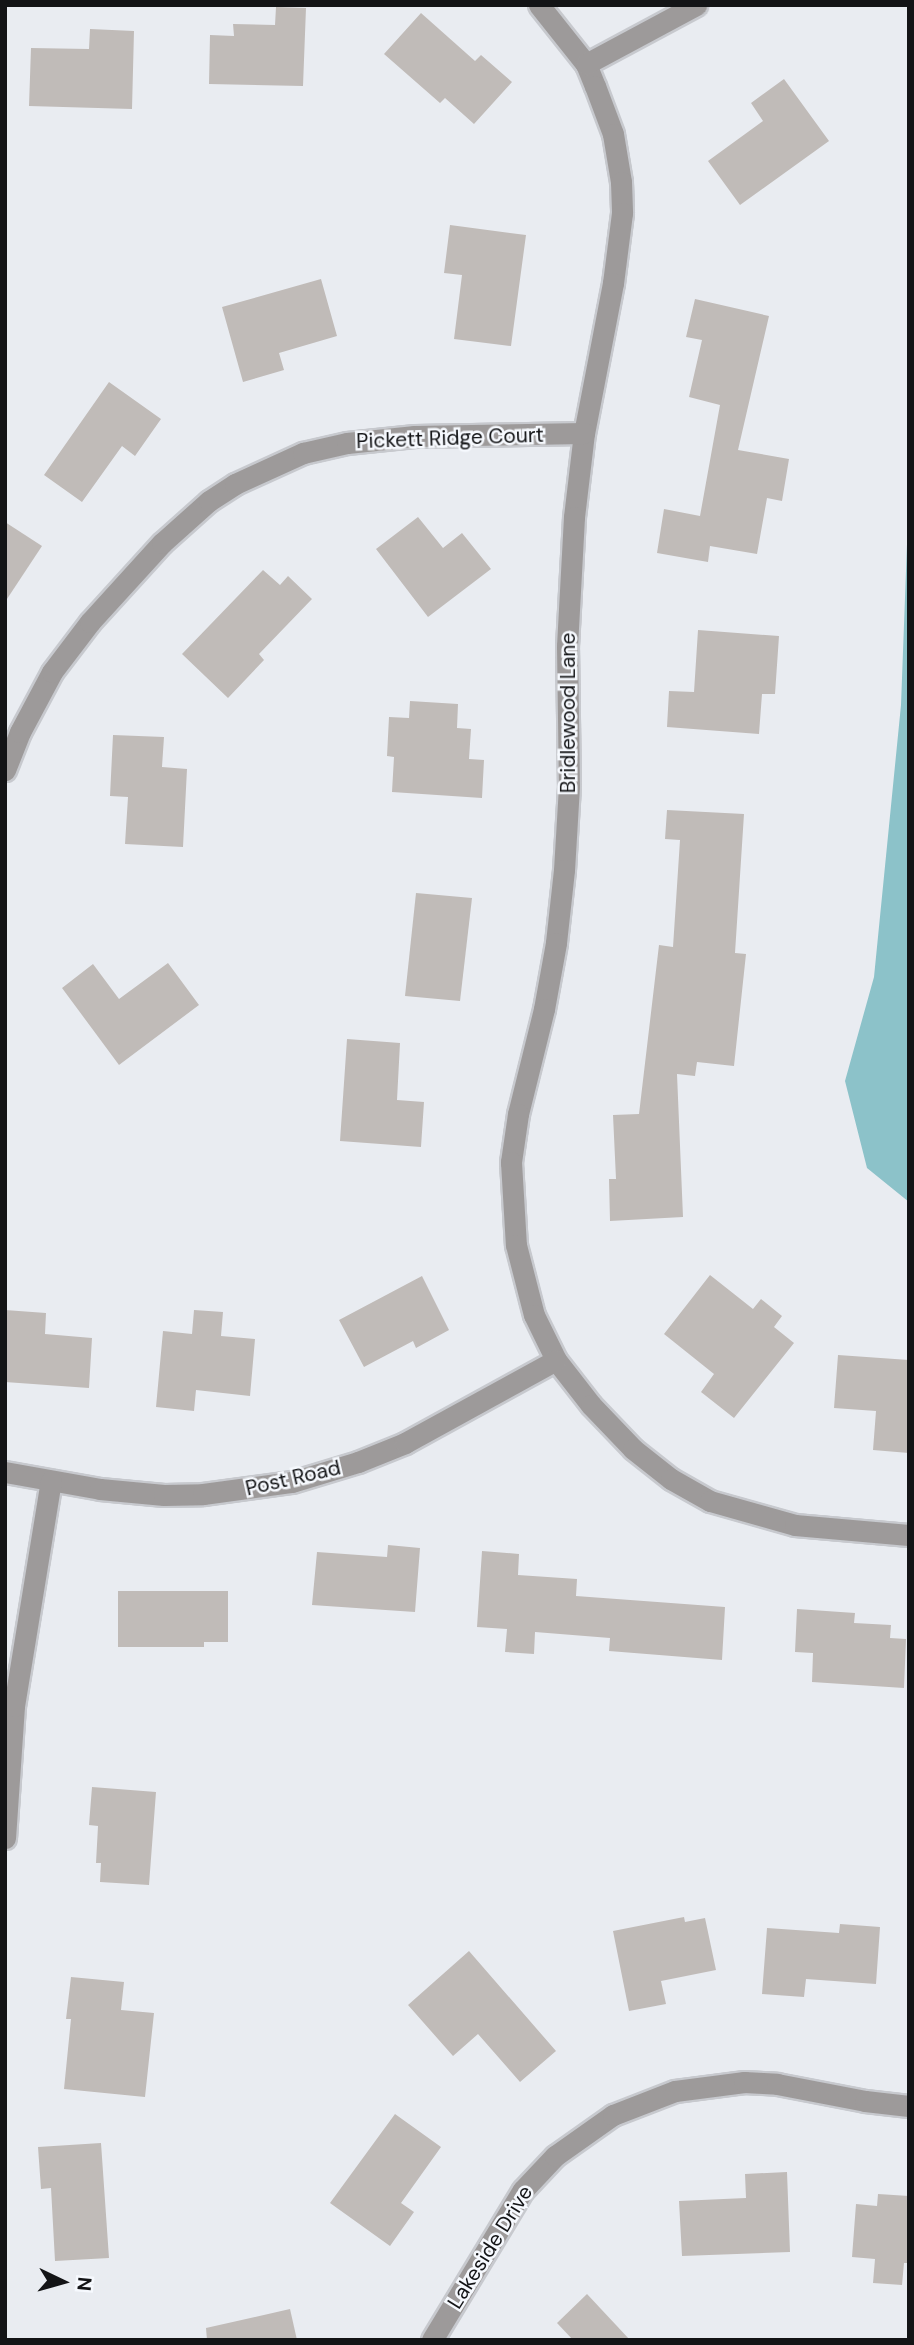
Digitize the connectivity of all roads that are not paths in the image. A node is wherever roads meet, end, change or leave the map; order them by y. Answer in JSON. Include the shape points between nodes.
{"nodes":[{"id":1,"x":539,"y":5,"type":"edge"},
{"id":2,"x":696,"y":5,"type":"edge"},
{"id":3,"x":586,"y":64,"type":"junction"},
{"id":4,"x":583,"y":433,"type":"junction"},
{"id":5,"x":5,"y":770,"type":"edge"},
{"id":6,"x":556,"y":1360,"type":"junction"},
{"id":7,"x":5,"y":1472,"type":"edge"},
{"id":8,"x":51,"y":1481,"type":"junction"},
{"id":9,"x":909,"y":1535,"type":"edge"},
{"id":10,"x":5,"y":1839,"type":"edge"},
{"id":11,"x":909,"y":2106,"type":"edge"},
{"id":12,"x":432,"y":2340,"type":"edge"}],
"edges":[{"from":1,"to":3,"type":"street","name":"Bridlewood Lane"},
{"from":2,"to":3,"type":"street"},
{"from":3,"to":4,"type":"street","name":"Bridlewood Lane","via":[[613,134],[622,213],[614,283]]},
{"from":4,"to":5,"type":"street","name":"Pickett Ridge Court","via":[[415,436],[347,443],[303,453],[235,484],[162,543],[90,621],[52,672]]},
{"from":4,"to":6,"type":"street","name":"Bridlewood Lane","via":[[567,646],[565,870],[544,1009],[511,1163],[516,1245],[534,1315]]},
{"from":6,"to":8,"type":"street","name":"Post Road","via":[[405,1443],[292,1482],[164,1495]]},
{"from":6,"to":9,"type":"street","name":"Bridlewood Lane","via":[[633,1449],[671,1479],[710,1501],[794,1525]]},
{"from":7,"to":8,"type":"street","name":"Post Road"},
{"from":8,"to":10,"type":"street","via":[[14,1706]]},
{"from":11,"to":12,"type":"street","name":"Lakeside Drive","via":[[744,2082],[676,2091],[612,2115],[555,2156],[523,2190]]}]}
